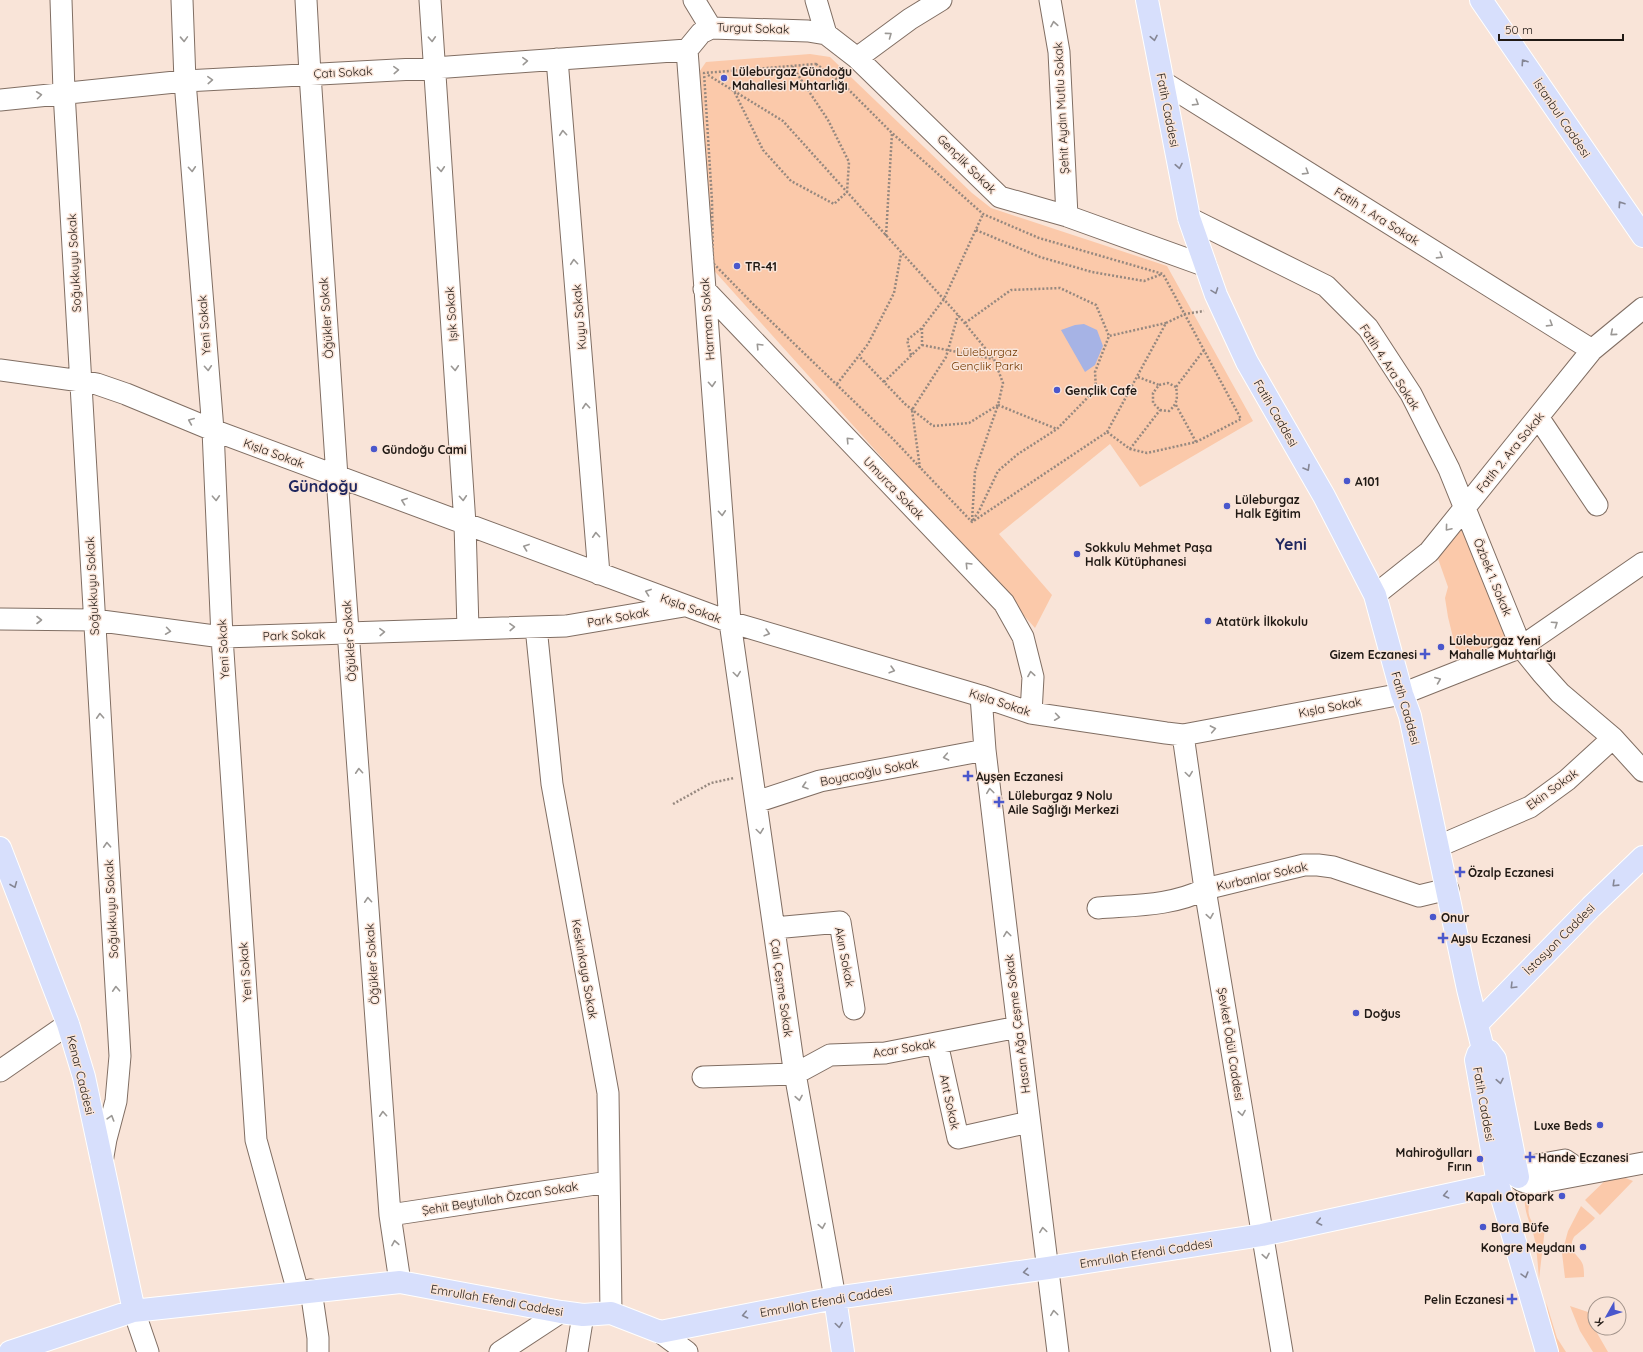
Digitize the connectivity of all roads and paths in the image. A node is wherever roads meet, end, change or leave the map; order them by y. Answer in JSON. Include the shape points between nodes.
{"nodes":[{"id":1,"x":61,"y":0,"type":"edge"},
{"id":2,"x":182,"y":0,"type":"edge"},
{"id":3,"x":306,"y":0,"type":"edge"},
{"id":4,"x":430,"y":0,"type":"edge"},
{"id":5,"x":694,"y":0,"type":"edge"},
{"id":6,"x":816,"y":0,"type":"edge"},
{"id":7,"x":942,"y":0,"type":"edge"},
{"id":8,"x":1050,"y":0,"type":"edge"},
{"id":9,"x":1147,"y":0,"type":"edge"},
{"id":10,"x":1481,"y":0,"type":"edge"},
{"id":11,"x":711,"y":28,"type":"junction"},
{"id":12,"x":826,"y":34,"type":"junction"},
{"id":13,"x":687,"y":50,"type":"junction"},
{"id":14,"x":857,"y":58,"type":"junction"},
{"id":15,"x":557,"y":59,"type":"junction"},
{"id":16,"x":792,"y":66,"type":"junction"},
{"id":17,"x":434,"y":68,"type":"junction"},
{"id":18,"x":704,"y":73,"type":"junction"},
{"id":19,"x":310,"y":74,"type":"junction"},
{"id":20,"x":186,"y":81,"type":"junction"},
{"id":21,"x":1163,"y":82,"type":"junction"},
{"id":22,"x":734,"y":91,"type":"junction"},
{"id":23,"x":64,"y":92,"type":"junction"},
{"id":24,"x":0,"y":100,"type":"edge"},
{"id":25,"x":892,"y":133,"type":"junction"},
{"id":26,"x":847,"y":192,"type":"junction"},
{"id":27,"x":984,"y":214,"type":"junction"},
{"id":28,"x":1067,"y":216,"type":"junction"},
{"id":29,"x":1189,"y":218,"type":"junction"},
{"id":30,"x":976,"y":230,"type":"junction"},
{"id":31,"x":886,"y":236,"type":"junction"},
{"id":32,"x":1643,"y":236,"type":"edge"},
{"id":33,"x":901,"y":253,"type":"junction"},
{"id":34,"x":1206,"y":266,"type":"junction"},
{"id":35,"x":1163,"y":274,"type":"junction"},
{"id":36,"x":704,"y":289,"type":"junction"},
{"id":37,"x":944,"y":299,"type":"junction"},
{"id":38,"x":1643,"y":308,"type":"edge"},
{"id":39,"x":1184,"y":314,"type":"junction"},
{"id":40,"x":958,"y":315,"type":"junction"},
{"id":41,"x":965,"y":323,"type":"junction"},
{"id":42,"x":1166,"y":323,"type":"junction"},
{"id":43,"x":922,"y":328,"type":"junction"},
{"id":44,"x":1109,"y":336,"type":"junction"},
{"id":45,"x":922,"y":344,"type":"junction"},
{"id":46,"x":948,"y":350,"type":"junction"},
{"id":47,"x":1204,"y":350,"type":"junction"},
{"id":48,"x":1592,"y":350,"type":"junction"},
{"id":49,"x":911,"y":355,"type":"junction"},
{"id":50,"x":859,"y":356,"type":"junction"},
{"id":51,"x":994,"y":359,"type":"junction"},
{"id":52,"x":0,"y":370,"type":"edge"},
{"id":53,"x":1138,"y":377,"type":"junction"},
{"id":54,"x":81,"y":381,"type":"junction"},
{"id":55,"x":884,"y":382,"type":"junction"},
{"id":56,"x":837,"y":384,"type":"junction"},
{"id":57,"x":1159,"y":385,"type":"junction"},
{"id":58,"x":1176,"y":387,"type":"junction"},
{"id":59,"x":1176,"y":405,"type":"junction"},
{"id":60,"x":998,"y":406,"type":"junction"},
{"id":61,"x":912,"y":410,"type":"junction"},
{"id":62,"x":1160,"y":410,"type":"junction"},
{"id":63,"x":1538,"y":417,"type":"junction"},
{"id":64,"x":1057,"y":429,"type":"junction"},
{"id":65,"x":213,"y":430,"type":"junction"},
{"id":66,"x":1107,"y":432,"type":"junction"},
{"id":67,"x":1196,"y":442,"type":"junction"},
{"id":68,"x":1130,"y":449,"type":"junction"},
{"id":69,"x":920,"y":468,"type":"junction"},
{"id":70,"x":337,"y":477,"type":"junction"},
{"id":71,"x":1597,"y":505,"type":"dead end"},
{"id":72,"x":1465,"y":508,"type":"junction"},
{"id":73,"x":972,"y":522,"type":"junction"},
{"id":74,"x":465,"y":524,"type":"junction"},
{"id":75,"x":1643,"y":563,"type":"edge"},
{"id":76,"x":599,"y":574,"type":"junction"},
{"id":77,"x":1375,"y":595,"type":"junction"},
{"id":78,"x":684,"y":606,"type":"junction"},
{"id":79,"x":0,"y":619,"type":"edge"},
{"id":80,"x":94,"y":620,"type":"junction"},
{"id":81,"x":730,"y":622,"type":"junction"},
{"id":82,"x":536,"y":627,"type":"junction"},
{"id":83,"x":468,"y":629,"type":"junction"},
{"id":84,"x":349,"y":633,"type":"junction"},
{"id":85,"x":222,"y":637,"type":"junction"},
{"id":86,"x":1521,"y":647,"type":"junction"},
{"id":87,"x":1402,"y":694,"type":"junction"},
{"id":88,"x":981,"y":696,"type":"junction"},
{"id":89,"x":1031,"y":713,"type":"junction"},
{"id":90,"x":1183,"y":735,"type":"junction"},
{"id":91,"x":1613,"y":738,"type":"junction"},
{"id":92,"x":985,"y":750,"type":"junction"},
{"id":93,"x":1643,"y":771,"type":"edge"},
{"id":94,"x":752,"y":774,"type":"junction"},
{"id":95,"x":756,"y":802,"type":"junction"},
{"id":96,"x":673,"y":804,"type":"dead end"},
{"id":97,"x":1439,"y":846,"type":"junction"},
{"id":98,"x":0,"y":848,"type":"edge"},
{"id":99,"x":1643,"y":857,"type":"edge"},
{"id":100,"x":1205,"y":889,"type":"junction"},
{"id":101,"x":1448,"y":889,"type":"junction"},
{"id":102,"x":1098,"y":908,"type":"dead end"},
{"id":103,"x":774,"y":928,"type":"junction"},
{"id":104,"x":854,"y":1009,"type":"dead end"},
{"id":105,"x":68,"y":1024,"type":"junction"},
{"id":106,"x":1477,"y":1024,"type":"junction"},
{"id":107,"x":1018,"y":1026,"type":"junction"},
{"id":108,"x":937,"y":1043,"type":"junction"},
{"id":109,"x":0,"y":1071,"type":"edge"},
{"id":110,"x":795,"y":1074,"type":"junction"},
{"id":111,"x":703,"y":1077,"type":"dead end"},
{"id":112,"x":1029,"y":1122,"type":"junction"},
{"id":113,"x":1643,"y":1163,"type":"edge"},
{"id":114,"x":102,"y":1170,"type":"junction"},
{"id":115,"x":1508,"y":1180,"type":"junction"},
{"id":116,"x":610,"y":1182,"type":"junction"},
{"id":117,"x":390,"y":1215,"type":"junction"},
{"id":118,"x":1262,"y":1235,"type":"junction"},
{"id":119,"x":1048,"y":1268,"type":"junction"},
{"id":120,"x":400,"y":1282,"type":"junction"},
{"id":121,"x":304,"y":1291,"type":"junction"},
{"id":122,"x":835,"y":1298,"type":"junction"},
{"id":123,"x":134,"y":1311,"type":"junction"},
{"id":124,"x":561,"y":1312,"type":"junction"},
{"id":125,"x":611,"y":1313,"type":"junction"},
{"id":126,"x":583,"y":1315,"type":"junction"},
{"id":127,"x":660,"y":1332,"type":"junction"},
{"id":128,"x":10,"y":1352,"type":"edge"},
{"id":129,"x":148,"y":1352,"type":"edge"},
{"id":130,"x":318,"y":1352,"type":"edge"},
{"id":131,"x":500,"y":1352,"type":"edge"},
{"id":132,"x":577,"y":1352,"type":"edge"},
{"id":133,"x":687,"y":1352,"type":"edge"},
{"id":134,"x":843,"y":1352,"type":"edge"},
{"id":135,"x":1058,"y":1352,"type":"edge"},
{"id":136,"x":1282,"y":1352,"type":"edge"},
{"id":137,"x":1546,"y":1352,"type":"edge"}],
"edges":[{"from":1,"to":23,"type":"street","name":"Soğukkuyu Sokak"},
{"from":2,"to":20,"type":"street","name":"Yeni Sokak","one_way":true},
{"from":3,"to":19,"type":"street","name":"Öğükler Sokak"},
{"from":4,"to":17,"type":"street","name":"Işık Sokak","one_way":true},
{"from":5,"to":11,"type":"street","name":"Turgut Sokak"},
{"from":6,"to":12,"type":"street"},
{"from":14,"to":7,"type":"street","one_way":true,"via":[[910,19]]},
{"from":28,"to":8,"type":"street","name":"Şehit Aydın Mutlu Sokak","one_way":true,"via":[[1059,52]]},
{"from":9,"to":21,"type":"main road","name":"Fatih Caddesi","one_way":true},
{"from":32,"to":10,"type":"main road","name":"İstanbul Caddesi","one_way":true},
{"from":11,"to":12,"type":"street","name":"Turgut Sokak","via":[[808,31]]},
{"from":11,"to":13,"type":"street","via":[[701,33]]},
{"from":12,"to":14,"type":"street","name":"Gençlik Sokak"},
{"from":13,"to":15,"type":"street","name":"Çatı Sokak"},
{"from":13,"to":36,"type":"street","name":"Harman Sokak"},
{"from":14,"to":28,"type":"street","name":"Gençlik Sokak","via":[[1000,197]]},
{"from":17,"to":15,"type":"street","name":"Çatı Sokak","one_way":true},
{"from":76,"to":15,"type":"street","name":"Kuyu Sokak","one_way":true},
{"from":16,"to":18,"type":"path"},
{"from":16,"to":25,"type":"path","via":[[816,64],[842,83]]},
{"from":16,"to":26,"type":"path","via":[[828,120],[849,162]]},
{"from":19,"to":17,"type":"street","name":"Çatı Sokak","one_way":true},
{"from":17,"to":74,"type":"street","name":"Işık Sokak","one_way":true},
{"from":18,"to":22,"type":"path"},
{"from":18,"to":56,"type":"path","via":[[713,263]]},
{"from":20,"to":19,"type":"street","name":"Çatı Sokak","one_way":true},
{"from":19,"to":70,"type":"street","name":"Öğükler Sokak"},
{"from":20,"to":23,"type":"street","name":"Çatı Sokak"},
{"from":20,"to":65,"type":"street","name":"Yeni Sokak","one_way":true},
{"from":21,"to":29,"type":"main road","name":"Fatih Caddesi","one_way":true},
{"from":21,"to":48,"type":"street","name":"Fatih 1. Ara Sokak","one_way":true},
{"from":22,"to":26,"type":"path","via":[[783,121]]},
{"from":22,"to":26,"type":"path","via":[[763,150],[791,181],[834,204]]},
{"from":24,"to":23,"type":"street","name":"Çatı Sokak","one_way":true},
{"from":23,"to":54,"type":"street","name":"Soğukkuyu Sokak"},
{"from":25,"to":27,"type":"path"},
{"from":25,"to":31,"type":"path"},
{"from":26,"to":31,"type":"path"},
{"from":27,"to":30,"type":"path"},
{"from":27,"to":35,"type":"path","via":[[1038,238]]},
{"from":28,"to":34,"type":"street","name":"Gençlik Sokak"},
{"from":29,"to":34,"type":"main road","name":"Fatih Caddesi"},
{"from":29,"to":72,"type":"street","name":"Fatih 4. Ara Sokak","via":[[1326,286],[1368,328],[1411,394],[1449,469]]},
{"from":30,"to":35,"type":"path","via":[[1040,257],[1092,272],[1144,281]]},
{"from":30,"to":37,"type":"path"},
{"from":31,"to":33,"type":"path"},
{"from":33,"to":37,"type":"path"},
{"from":33,"to":50,"type":"path","via":[[894,293],[868,344]]},
{"from":34,"to":77,"type":"main road","name":"Fatih Caddesi","one_way":true,"via":[[1216,295],[1247,362],[1324,496]]},
{"from":35,"to":39,"type":"path"},
{"from":36,"to":81,"type":"street","name":"Harman Sokak","one_way":true},
{"from":89,"to":36,"type":"street","name":"Umurca Sokak","one_way":true,"via":[[1033,677],[1023,637],[1004,603]]},
{"from":37,"to":40,"type":"path"},
{"from":37,"to":43,"type":"path"},
{"from":38,"to":48,"type":"street","name":"Fatih 2. Ara Sokak","one_way":true},
{"from":39,"to":42,"type":"path"},
{"from":39,"to":47,"type":"path"},
{"from":40,"to":41,"type":"path"},
{"from":40,"to":46,"type":"path"},
{"from":41,"to":44,"type":"path","via":[[1011,290],[1060,288],[1096,305]]},
{"from":41,"to":51,"type":"path"},
{"from":42,"to":44,"type":"path"},
{"from":42,"to":53,"type":"path"},
{"from":43,"to":45,"type":"path"},
{"from":43,"to":49,"type":"path","via":[[907,340]]},
{"from":44,"to":64,"type":"path","via":[[1095,372],[1096,389]]},
{"from":45,"to":46,"type":"path"},
{"from":45,"to":49,"type":"path"},
{"from":46,"to":51,"type":"path"},
{"from":46,"to":61,"type":"path"},
{"from":47,"to":58,"type":"path"},
{"from":47,"to":67,"type":"path","via":[[1241,419]]},
{"from":48,"to":63,"type":"street","name":"Fatih 2. Ara Sokak"},
{"from":49,"to":55,"type":"path"},
{"from":50,"to":55,"type":"path"},
{"from":50,"to":56,"type":"path"},
{"from":51,"to":60,"type":"path","via":[[1003,383]]},
{"from":52,"to":54,"type":"street","name":"Kışla Sokak"},
{"from":53,"to":57,"type":"path"},
{"from":53,"to":66,"type":"path"},
{"from":65,"to":54,"type":"street","name":"Kışla Sokak","one_way":true,"via":[[126,394]]},
{"from":54,"to":80,"type":"street","name":"Soğukkuyu Sokak"},
{"from":55,"to":61,"type":"path"},
{"from":56,"to":69,"type":"path"},
{"from":57,"to":58,"type":"path","via":[[1168,383]]},
{"from":57,"to":62,"type":"path","via":[[1153,393],[1153,403]]},
{"from":58,"to":59,"type":"path"},
{"from":59,"to":62,"type":"path","via":[[1169,411]]},
{"from":59,"to":67,"type":"path"},
{"from":60,"to":61,"type":"path","via":[[969,423],[933,426]]},
{"from":60,"to":64,"type":"path"},
{"from":60,"to":73,"type":"path","via":[[974,472]]},
{"from":61,"to":69,"type":"path"},
{"from":62,"to":68,"type":"path"},
{"from":63,"to":71,"type":"street"},
{"from":63,"to":72,"type":"street","name":"Fatih 2. Ara Sokak"},
{"from":64,"to":73,"type":"path","via":[[1018,454],[998,471]]},
{"from":65,"to":70,"type":"street","name":"Kışla Sokak"},
{"from":65,"to":85,"type":"street","name":"Yeni Sokak","one_way":true},
{"from":66,"to":68,"type":"path"},
{"from":66,"to":73,"type":"path"},
{"from":67,"to":68,"type":"path","via":[[1147,453]]},
{"from":69,"to":73,"type":"path"},
{"from":74,"to":70,"type":"street","name":"Kışla Sokak","one_way":true},
{"from":70,"to":84,"type":"street","name":"Öğükler Sokak"},
{"from":72,"to":77,"type":"street","name":"Fatih 2. Ara Sokak","one_way":true,"via":[[1429,552]]},
{"from":72,"to":86,"type":"street","name":"Özbek 1. Sokak"},
{"from":76,"to":74,"type":"street","name":"Kışla Sokak","one_way":true},
{"from":74,"to":83,"type":"street","name":"Işık Sokak"},
{"from":86,"to":75,"type":"street","name":"Kışla Sokak","one_way":true},
{"from":78,"to":76,"type":"street","name":"Kışla Sokak","one_way":true},
{"from":77,"to":87,"type":"main road","name":"Fatih Caddesi"},
{"from":78,"to":81,"type":"street","name":"Kışla Sokak"},
{"from":78,"to":82,"type":"street","name":"Park Sokak","via":[[566,626]]},
{"from":79,"to":80,"type":"street","name":"Park Sokak","one_way":true},
{"from":80,"to":85,"type":"street","name":"Park Sokak","one_way":true},
{"from":114,"to":80,"type":"street","name":"Soğukkuyu Sokak","one_way":true,"via":[[106,1139],[116,1101],[120,1056]]},
{"from":81,"to":88,"type":"street","name":"Kışla Sokak","one_way":true},
{"from":81,"to":94,"type":"street","name":"Çalı Çeşme Sokak","one_way":true},
{"from":83,"to":82,"type":"street","name":"Park Sokak","one_way":true},
{"from":82,"to":116,"type":"street","name":"Keskinkaya Sokak","via":[[552,784],[608,1093]]},
{"from":84,"to":83,"type":"street","name":"Park Sokak","one_way":true},
{"from":84,"to":85,"type":"street","name":"Park Sokak"},
{"from":117,"to":84,"type":"street","name":"Öğükler Sokak","one_way":true},
{"from":85,"to":121,"type":"street","name":"Yeni Sokak","via":[[256,1140]]},
{"from":87,"to":86,"type":"street","name":"Kışla Sokak","one_way":true},
{"from":86,"to":91,"type":"street","name":"Özbek 1. Sokak","via":[[1560,693]]},
{"from":90,"to":87,"type":"street","name":"Kışla Sokak","one_way":true},
{"from":87,"to":97,"type":"main road","name":"Fatih Caddesi","via":[[1410,716]]},
{"from":88,"to":89,"type":"street","name":"Kışla Sokak"},
{"from":88,"to":92,"type":"street","name":"Hasan Ağa Çeşme Sokak"},
{"from":89,"to":90,"type":"street","name":"Kışla Sokak","one_way":true},
{"from":90,"to":100,"type":"street","name":"Şevket Ödül Caddesi","one_way":true},
{"from":91,"to":93,"type":"street","name":"Özbek 1. Sokak"},
{"from":91,"to":97,"type":"street","name":"Ekin Sokak","via":[[1567,780],[1530,807]]},
{"from":92,"to":95,"type":"street","name":"Boyacıoğlu Sokak","one_way":true,"via":[[820,781]]},
{"from":107,"to":92,"type":"street","name":"Hasan Ağa Çeşme Sokak","one_way":true},
{"from":94,"to":95,"type":"street","name":"Çalı Çeşme Sokak"},
{"from":94,"to":96,"type":"path","via":[[711,783]]},
{"from":95,"to":103,"type":"street","name":"Çalı Çeşme Sokak","one_way":true},
{"from":97,"to":101,"type":"main road","name":"Fatih Caddesi"},
{"from":98,"to":105,"type":"main road","name":"Kenar Caddesi","one_way":true},
{"from":99,"to":106,"type":"main road","name":"İstasyon Caddesi","one_way":true},
{"from":100,"to":101,"type":"street","name":"Kurbanlar Sokak","via":[[1304,865],[1333,867],[1419,896]]},
{"from":100,"to":102,"type":"street","name":"Kurbanlar Sokak","via":[[1173,901]]},
{"from":100,"to":118,"type":"street","name":"Şevket Ödül Caddesi","one_way":true},
{"from":101,"to":106,"type":"main road","name":"Fatih Caddesi"},
{"from":103,"to":104,"type":"street","name":"Akın Sokak","via":[[840,922]]},
{"from":103,"to":110,"type":"street","name":"Çalı Çeşme Sokak"},
{"from":105,"to":109,"type":"street"},
{"from":105,"to":114,"type":"main road","name":"Kenar Caddesi","via":[[84,1077]]},
{"from":106,"to":115,"type":"main road","name":"Fatih Caddesi","one_way":true,"via":[[1483,1049],[1476,1060]]},
{"from":107,"to":108,"type":"street","name":"Acar Sokak"},
{"from":107,"to":112,"type":"street","name":"Hasan Ağa Çeşme Sokak"},
{"from":108,"to":110,"type":"street","name":"Acar Sokak","via":[[885,1053],[830,1054]]},
{"from":108,"to":112,"type":"street","name":"Ant Sokak","via":[[958,1138]]},
{"from":110,"to":111,"type":"street"},
{"from":110,"to":122,"type":"street","name":"Çalı Çeşme Sokak","one_way":true},
{"from":119,"to":112,"type":"street","name":"Hasan Ağa Çeşme Sokak","one_way":true},
{"from":113,"to":115,"type":"street","via":[[1532,1184]]},
{"from":114,"to":123,"type":"main road","name":"Kenar Caddesi"},
{"from":115,"to":118,"type":"main road","name":"Emrullah Efendi Caddesi","one_way":true},
{"from":115,"to":137,"type":"main road","name":"Fatih Caddesi","one_way":true},
{"from":116,"to":117,"type":"street","name":"Şehit Beytullah Özcan Sokak"},
{"from":116,"to":125,"type":"street","name":"Keskinkaya Sokak"},
{"from":120,"to":117,"type":"street","name":"Öğükler Sokak","one_way":true},
{"from":118,"to":119,"type":"main road","name":"Emrullah Efendi Caddesi"},
{"from":118,"to":136,"type":"street","name":"Şevket Ödül Caddesi","one_way":true},
{"from":119,"to":122,"type":"main road","name":"Emrullah Efendi Caddesi","one_way":true},
{"from":135,"to":119,"type":"street","name":"Hasan Ağa Çeşme Sokak","one_way":true},
{"from":120,"to":121,"type":"main road","name":"Emrullah Efendi Caddesi"},
{"from":120,"to":124,"type":"main road","name":"Emrullah Efendi Caddesi"},
{"from":121,"to":123,"type":"main road","name":"Emrullah Efendi Caddesi"},
{"from":121,"to":130,"type":"street","name":"Yeni Sokak","via":[[318,1338]]},
{"from":122,"to":127,"type":"main road","name":"Emrullah Efendi Caddesi","one_way":true},
{"from":122,"to":134,"type":"main road","name":"Çalı Çeşme Sokak","one_way":true},
{"from":123,"to":128,"type":"main road","name":"Emrullah Efendi Caddesi"},
{"from":123,"to":129,"type":"street"},
{"from":124,"to":126,"type":"main road","name":"Emrullah Efendi Caddesi"},
{"from":124,"to":131,"type":"street"},
{"from":125,"to":126,"type":"main road","name":"Emrullah Efendi Caddesi"},
{"from":125,"to":127,"type":"main road","name":"Emrullah Efendi Caddesi"},
{"from":126,"to":132,"type":"street"},
{"from":127,"to":133,"type":"street"}]}
